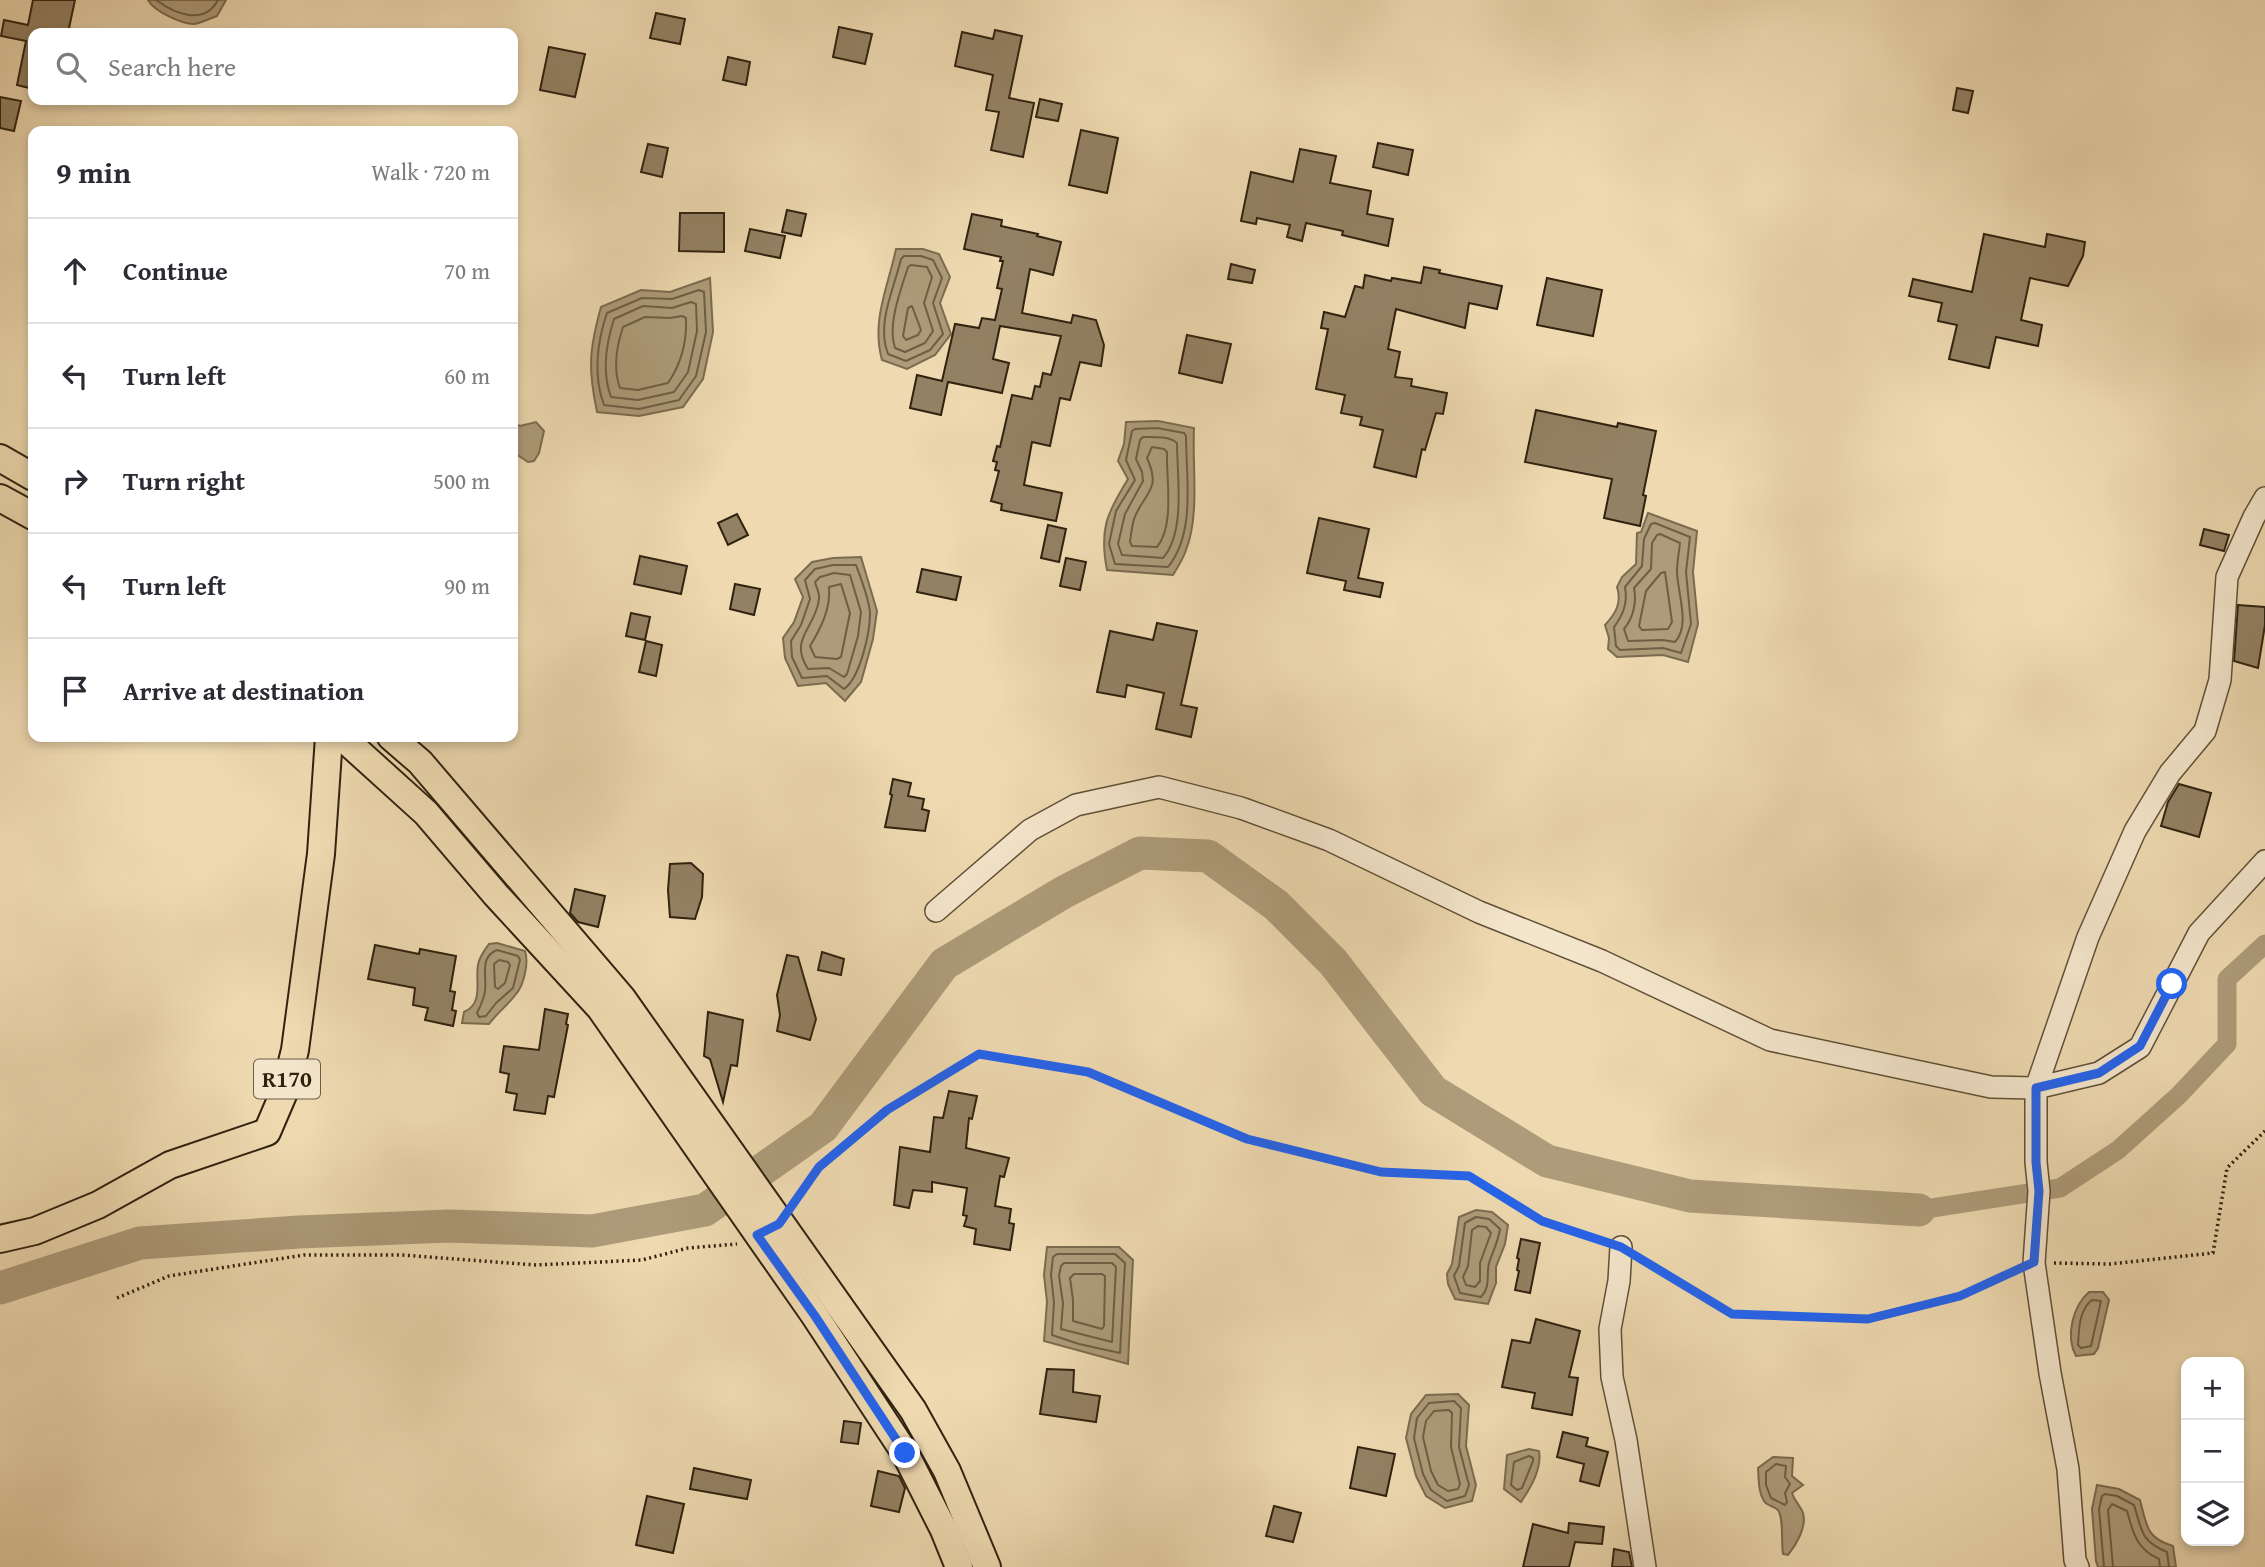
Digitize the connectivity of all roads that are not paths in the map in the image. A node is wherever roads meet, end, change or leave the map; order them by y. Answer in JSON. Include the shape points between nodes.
{"nodes":[{"id":1,"x":0,"y":458,"type":"edge"},
{"id":2,"x":28,"y":474,"type":"edge"},
{"id":3,"x":0,"y":498,"type":"edge"},
{"id":4,"x":2265,"y":498,"type":"edge"},
{"id":5,"x":28,"y":513,"type":"edge"},
{"id":6,"x":329,"y":742,"type":"edge"},
{"id":7,"x":348,"y":742,"type":"edge"},
{"id":8,"x":397,"y":742,"type":"edge"},
{"id":9,"x":2265,"y":861,"type":"edge"},
{"id":10,"x":936,"y":911,"type":"dead end"},
{"id":11,"x":2036,"y":1088,"type":"junction"},
{"id":12,"x":687,"y":1111,"type":"junction"},
{"id":13,"x":765,"y":1225,"type":"junction"},
{"id":14,"x":0,"y":1239,"type":"edge"},
{"id":15,"x":1621,"y":1247,"type":"road end"},
{"id":16,"x":959,"y":1567,"type":"edge"},
{"id":17,"x":987,"y":1567,"type":"edge"},
{"id":18,"x":1644,"y":1567,"type":"edge"},
{"id":19,"x":2078,"y":1567,"type":"edge"}],
"edges":[{"from":1,"to":2,"type":"main road"},
{"from":3,"to":5,"type":"main road"},
{"from":4,"to":11,"type":"street","via":[[2227,577],[2220,680],[2205,731],[2170,773],[2136,831],[2088,937]]},
{"from":6,"to":14,"type":"main road","number":"R170","via":[[321,854],[295,1050],[267,1132],[170,1165],[98,1205],[35,1231]]},
{"from":7,"to":12,"type":"main road","via":[[426,813]]},
{"from":8,"to":12,"type":"main road","via":[[420,762],[622,998]]},
{"from":9,"to":11,"type":"street","via":[[2199,933],[2140,1046],[2099,1073]]},
{"from":10,"to":11,"type":"street","via":[[1030,830],[1076,804],[1159,788],[1241,808],[1329,839],[1479,912],[1602,961],[1770,1040],[1991,1087]]},
{"from":11,"to":19,"type":"street","via":[[2039,1191],[2034,1262],[2068,1469]]},
{"from":12,"to":13,"type":"main road"},
{"from":13,"to":16,"type":"main road","via":[[815,1316],[905,1453]]},
{"from":13,"to":17,"type":"main road","via":[[913,1410],[947,1471]]},
{"from":15,"to":18,"type":"street","via":[[1610,1329],[1612,1377]]}]}
